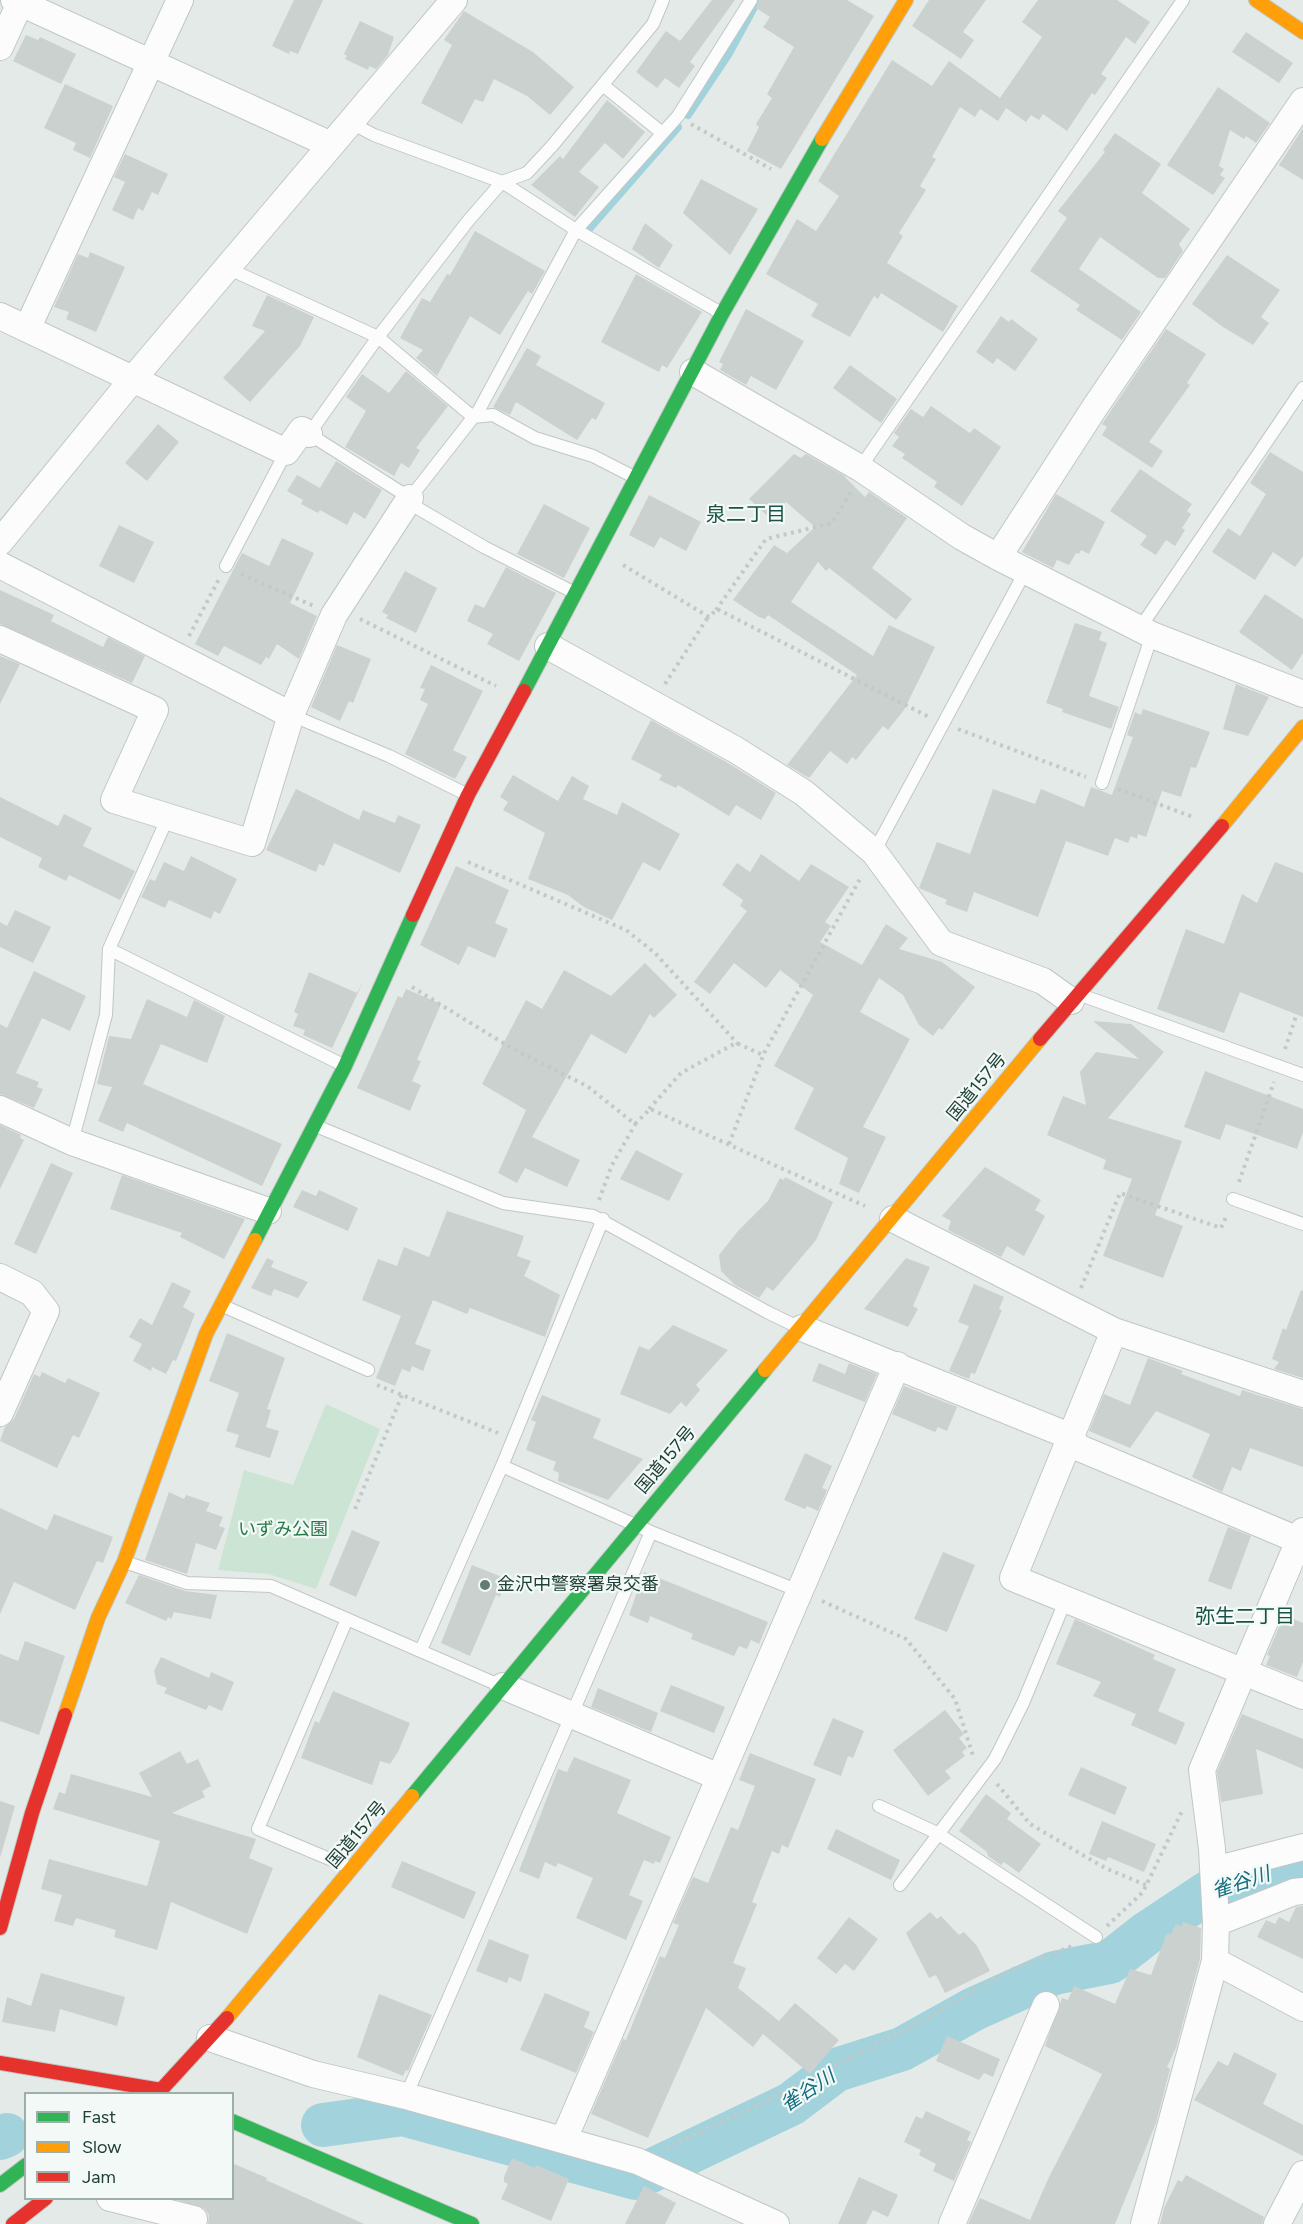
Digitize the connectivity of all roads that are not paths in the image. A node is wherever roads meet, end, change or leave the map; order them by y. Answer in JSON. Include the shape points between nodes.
{"nodes":[{"id":1,"x":180,"y":0,"type":"edge"},
{"id":2,"x":454,"y":0,"type":"edge"},
{"id":3,"x":663,"y":0,"type":"edge"},
{"id":4,"x":751,"y":0,"type":"edge"},
{"id":5,"x":906,"y":0,"type":"edge"},
{"id":6,"x":1183,"y":0,"type":"edge"},
{"id":7,"x":1256,"y":0,"type":"edge"},
{"id":8,"x":17,"y":1,"type":"edge"},
{"id":9,"x":1303,"y":32,"type":"edge"},
{"id":10,"x":0,"y":47,"type":"edge"},
{"id":11,"x":151,"y":64,"type":"junction"},
{"id":12,"x":604,"y":86,"type":"junction"},
{"id":13,"x":1303,"y":101,"type":"edge"},
{"id":14,"x":351,"y":123,"type":"junction"},
{"id":15,"x":661,"y":132,"type":"junction"},
{"id":16,"x":331,"y":145,"type":"junction"},
{"id":17,"x":502,"y":182,"type":"junction"},
{"id":18,"x":576,"y":230,"type":"junction"},
{"id":19,"x":227,"y":268,"type":"junction"},
{"id":20,"x":722,"y":314,"type":"junction"},
{"id":21,"x":0,"y":316,"type":"edge"},
{"id":22,"x":27,"y":329,"type":"junction"},
{"id":23,"x":378,"y":337,"type":"junction"},
{"id":24,"x":693,"y":372,"type":"junction"},
{"id":25,"x":132,"y":380,"type":"junction"},
{"id":26,"x":1303,"y":388,"type":"edge"},
{"id":27,"x":473,"y":417,"type":"junction"},
{"id":28,"x":309,"y":434,"type":"junction"},
{"id":29,"x":286,"y":452,"type":"junction"},
{"id":30,"x":862,"y":470,"type":"junction"},
{"id":31,"x":637,"y":479,"type":"junction"},
{"id":32,"x":410,"y":498,"type":"junction"},
{"id":33,"x":0,"y":542,"type":"edge"},
{"id":34,"x":998,"y":557,"type":"junction"},
{"id":35,"x":0,"y":565,"type":"edge"},
{"id":36,"x":226,"y":566,"type":"dead end"},
{"id":37,"x":1026,"y":570,"type":"junction"},
{"id":38,"x":575,"y":593,"type":"junction"},
{"id":39,"x":1146,"y":632,"type":"junction"},
{"id":40,"x":0,"y":639,"type":"edge"},
{"id":41,"x":548,"y":646,"type":"junction"},
{"id":42,"x":1303,"y":694,"type":"edge"},
{"id":43,"x":291,"y":715,"type":"junction"},
{"id":44,"x":1303,"y":727,"type":"edge"},
{"id":45,"x":1102,"y":783,"type":"road end"},
{"id":46,"x":468,"y":795,"type":"junction"},
{"id":47,"x":168,"y":817,"type":"junction"},
{"id":48,"x":874,"y":852,"type":"junction"},
{"id":49,"x":110,"y":949,"type":"junction"},
{"id":50,"x":1074,"y":998,"type":"junction"},
{"id":51,"x":345,"y":1066,"type":"junction"},
{"id":52,"x":1303,"y":1075,"type":"edge"},
{"id":53,"x":0,"y":1109,"type":"edge"},
{"id":54,"x":315,"y":1125,"type":"junction"},
{"id":55,"x":72,"y":1142,"type":"junction"},
{"id":56,"x":1233,"y":1199,"type":"road end"},
{"id":57,"x":268,"y":1211,"type":"junction"},
{"id":58,"x":598,"y":1217,"type":"junction"},
{"id":59,"x":893,"y":1220,"type":"junction"},
{"id":60,"x":1303,"y":1224,"type":"edge"},
{"id":61,"x":0,"y":1277,"type":"edge"},
{"id":62,"x":220,"y":1304,"type":"junction"},
{"id":63,"x":802,"y":1328,"type":"junction"},
{"id":64,"x":1114,"y":1331,"type":"junction"},
{"id":65,"x":897,"y":1365,"type":"junction"},
{"id":66,"x":368,"y":1370,"type":"road end"},
{"id":67,"x":1303,"y":1394,"type":"edge"},
{"id":68,"x":0,"y":1413,"type":"edge"},
{"id":69,"x":1072,"y":1437,"type":"junction"},
{"id":70,"x":502,"y":1466,"type":"junction"},
{"id":71,"x":636,"y":1524,"type":"junction"},
{"id":72,"x":651,"y":1532,"type":"junction"},
{"id":73,"x":1302,"y":1538,"type":"edge"},
{"id":74,"x":124,"y":1562,"type":"junction"},
{"id":75,"x":799,"y":1591,"type":"junction"},
{"id":76,"x":1066,"y":1599,"type":"junction"},
{"id":77,"x":347,"y":1619,"type":"junction"},
{"id":78,"x":421,"y":1650,"type":"junction"},
{"id":79,"x":1245,"y":1672,"type":"junction"},
{"id":80,"x":503,"y":1686,"type":"junction"},
{"id":81,"x":1303,"y":1696,"type":"edge"},
{"id":82,"x":570,"y":1713,"type":"junction"},
{"id":83,"x":719,"y":1777,"type":"junction"},
{"id":84,"x":879,"y":1806,"type":"dead end"},
{"id":85,"x":937,"y":1833,"type":"junction"},
{"id":86,"x":1303,"y":1847,"type":"edge"},
{"id":87,"x":352,"y":1869,"type":"junction"},
{"id":88,"x":1214,"y":1883,"type":"junction"},
{"id":89,"x":900,"y":1885,"type":"dead end"},
{"id":90,"x":1303,"y":1891,"type":"edge"},
{"id":91,"x":1216,"y":1923,"type":"junction"},
{"id":92,"x":0,"y":1928,"type":"edge"},
{"id":93,"x":1096,"y":1937,"type":"road end"},
{"id":94,"x":1215,"y":1961,"type":"junction"},
{"id":95,"x":1046,"y":2006,"type":"dead end"},
{"id":96,"x":1303,"y":2008,"type":"edge"},
{"id":97,"x":210,"y":2038,"type":"junction"},
{"id":98,"x":0,"y":2063,"type":"edge"},
{"id":99,"x":156,"y":2092,"type":"edge"},
{"id":100,"x":162,"y":2092,"type":"edge"},
{"id":101,"x":406,"y":2096,"type":"junction"},
{"id":102,"x":234,"y":2122,"type":"edge"},
{"id":103,"x":564,"y":2139,"type":"junction"},
{"id":104,"x":24,"y":2166,"type":"edge"},
{"id":105,"x":1303,"y":2174,"type":"edge"},
{"id":106,"x":0,"y":2184,"type":"edge"},
{"id":107,"x":45,"y":2200,"type":"edge"},
{"id":108,"x":114,"y":2200,"type":"edge"},
{"id":109,"x":193,"y":2222,"type":"edge"},
{"id":110,"x":459,"y":2222,"type":"edge"},
{"id":111,"x":13,"y":2224,"type":"edge"},
{"id":112,"x":776,"y":2224,"type":"edge"},
{"id":113,"x":952,"y":2224,"type":"edge"},
{"id":114,"x":1144,"y":2224,"type":"edge"},
{"id":115,"x":1277,"y":2224,"type":"edge"}],
"edges":[{"from":1,"to":11,"type":"street"},
{"from":2,"to":14,"type":"street"},
{"from":3,"to":12,"type":"lane","via":[[653,24]]},
{"from":4,"to":15,"type":"lane","via":[[678,116]]},
{"from":5,"to":20,"type":"main road","via":[[795,183]]},
{"from":6,"to":30,"type":"lane"},
{"from":7,"to":9,"type":"main road"},
{"from":8,"to":10,"type":"street"},
{"from":8,"to":11,"type":"street"},
{"from":11,"to":16,"type":"street"},
{"from":11,"to":22,"type":"street"},
{"from":12,"to":15,"type":"lane"},
{"from":12,"to":17,"type":"lane","via":[[527,172]]},
{"from":13,"to":34,"type":"street"},
{"from":14,"to":16,"type":"street"},
{"from":14,"to":17,"type":"lane"},
{"from":15,"to":18,"type":"lane"},
{"from":16,"to":19,"type":"street"},
{"from":17,"to":18,"type":"lane"},
{"from":17,"to":23,"type":"lane"},
{"from":18,"to":20,"type":"lane"},
{"from":18,"to":27,"type":"lane"},
{"from":19,"to":23,"type":"lane"},
{"from":19,"to":25,"type":"street"},
{"from":20,"to":24,"type":"main road"},
{"from":21,"to":22,"type":"street"},
{"from":22,"to":25,"type":"street"},
{"from":23,"to":27,"type":"lane"},
{"from":23,"to":28,"type":"lane"},
{"from":24,"to":30,"type":"street"},
{"from":24,"to":31,"type":"main road"},
{"from":25,"to":29,"type":"street"},
{"from":25,"to":33,"type":"street"},
{"from":26,"to":39,"type":"lane"},
{"from":27,"to":31,"type":"lane","via":[[494,415],[535,438],[593,456]]},
{"from":27,"to":32,"type":"lane"},
{"from":28,"to":29,"type":"street","via":[[302,430]]},
{"from":28,"to":32,"type":"lane"},
{"from":29,"to":36,"type":"lane"},
{"from":30,"to":34,"type":"street"},
{"from":31,"to":38,"type":"main road"},
{"from":32,"to":38,"type":"lane","via":[[414,506],[474,541]]},
{"from":32,"to":43,"type":"street","via":[[334,615]]},
{"from":34,"to":37,"type":"street"},
{"from":35,"to":43,"type":"street"},
{"from":37,"to":39,"type":"street"},
{"from":37,"to":48,"type":"lane"},
{"from":38,"to":41,"type":"main road"},
{"from":39,"to":42,"type":"street"},
{"from":39,"to":45,"type":"lane"},
{"from":40,"to":47,"type":"street","via":[[155,710],[114,800]]},
{"from":41,"to":46,"type":"main road"},
{"from":41,"to":48,"type":"street","via":[[736,750],[804,793]]},
{"from":43,"to":46,"type":"lane","via":[[389,756]]},
{"from":43,"to":47,"type":"street","via":[[252,843]]},
{"from":44,"to":50,"type":"main road","name":"国道157号"},
{"from":46,"to":51,"type":"main road"},
{"from":47,"to":49,"type":"lane"},
{"from":48,"to":50,"type":"street","via":[[941,943],[1043,981]]},
{"from":49,"to":51,"type":"lane"},
{"from":49,"to":55,"type":"lane","via":[[106,1015]]},
{"from":50,"to":52,"type":"lane"},
{"from":50,"to":59,"type":"main road","name":"国道157号"},
{"from":51,"to":54,"type":"main road"},
{"from":53,"to":55,"type":"street"},
{"from":54,"to":57,"type":"main road"},
{"from":54,"to":58,"type":"lane","via":[[503,1203]]},
{"from":55,"to":57,"type":"street"},
{"from":56,"to":60,"type":"lane"},
{"from":57,"to":62,"type":"main road"},
{"from":58,"to":63,"type":"lane","via":[[663,1256]]},
{"from":58,"to":70,"type":"lane"},
{"from":59,"to":63,"type":"main road","name":"国道157号"},
{"from":59,"to":64,"type":"street"},
{"from":61,"to":68,"type":"street","via":[[32,1293],[46,1311]]},
{"from":62,"to":66,"type":"lane"},
{"from":62,"to":74,"type":"main road"},
{"from":63,"to":65,"type":"street"},
{"from":63,"to":71,"type":"main road","name":"国道157号"},
{"from":64,"to":67,"type":"street"},
{"from":64,"to":69,"type":"street"},
{"from":65,"to":69,"type":"street"},
{"from":65,"to":75,"type":"street"},
{"from":69,"to":73,"type":"street","via":[[1077,1447]]},
{"from":69,"to":76,"type":"street","via":[[1013,1578]]},
{"from":70,"to":71,"type":"lane"},
{"from":70,"to":78,"type":"lane"},
{"from":71,"to":72,"type":"lane"},
{"from":71,"to":80,"type":"main road","name":"国道157号"},
{"from":72,"to":75,"type":"lane"},
{"from":72,"to":82,"type":"lane"},
{"from":73,"to":79,"type":"street"},
{"from":74,"to":77,"type":"lane","via":[[187,1583],[271,1586]]},
{"from":74,"to":92,"type":"main road","via":[[98,1618],[32,1813]]},
{"from":75,"to":83,"type":"street"},
{"from":76,"to":79,"type":"street"},
{"from":76,"to":85,"type":"lane","via":[[1023,1703],[987,1773]]},
{"from":77,"to":78,"type":"lane"},
{"from":77,"to":87,"type":"lane","via":[[258,1829]]},
{"from":78,"to":80,"type":"lane"},
{"from":79,"to":81,"type":"street"},
{"from":79,"to":88,"type":"street","via":[[1202,1770]]},
{"from":80,"to":82,"type":"street"},
{"from":80,"to":87,"type":"main road","name":"国道157号"},
{"from":82,"to":83,"type":"street"},
{"from":82,"to":101,"type":"lane"},
{"from":83,"to":103,"type":"street"},
{"from":84,"to":85,"type":"lane"},
{"from":85,"to":89,"type":"lane"},
{"from":85,"to":93,"type":"lane"},
{"from":86,"to":88,"type":"street"},
{"from":87,"to":97,"type":"main road","name":"国道157号"},
{"from":88,"to":91,"type":"street"},
{"from":90,"to":91,"type":"street"},
{"from":91,"to":94,"type":"street"},
{"from":94,"to":96,"type":"street"},
{"from":94,"to":114,"type":"street"},
{"from":95,"to":113,"type":"street"},
{"from":97,"to":100,"type":"main road","name":"国道157号"},
{"from":97,"to":101,"type":"street","via":[[313,2074]]},
{"from":98,"to":99,"type":"main road","name":"国道157号"},
{"from":101,"to":103,"type":"street"},
{"from":102,"to":110,"type":"main road"},
{"from":103,"to":112,"type":"street","via":[[640,2163]]},
{"from":104,"to":106,"type":"main road"},
{"from":105,"to":115,"type":"street"},
{"from":107,"to":111,"type":"main road"},
{"from":108,"to":109,"type":"street"}]}
